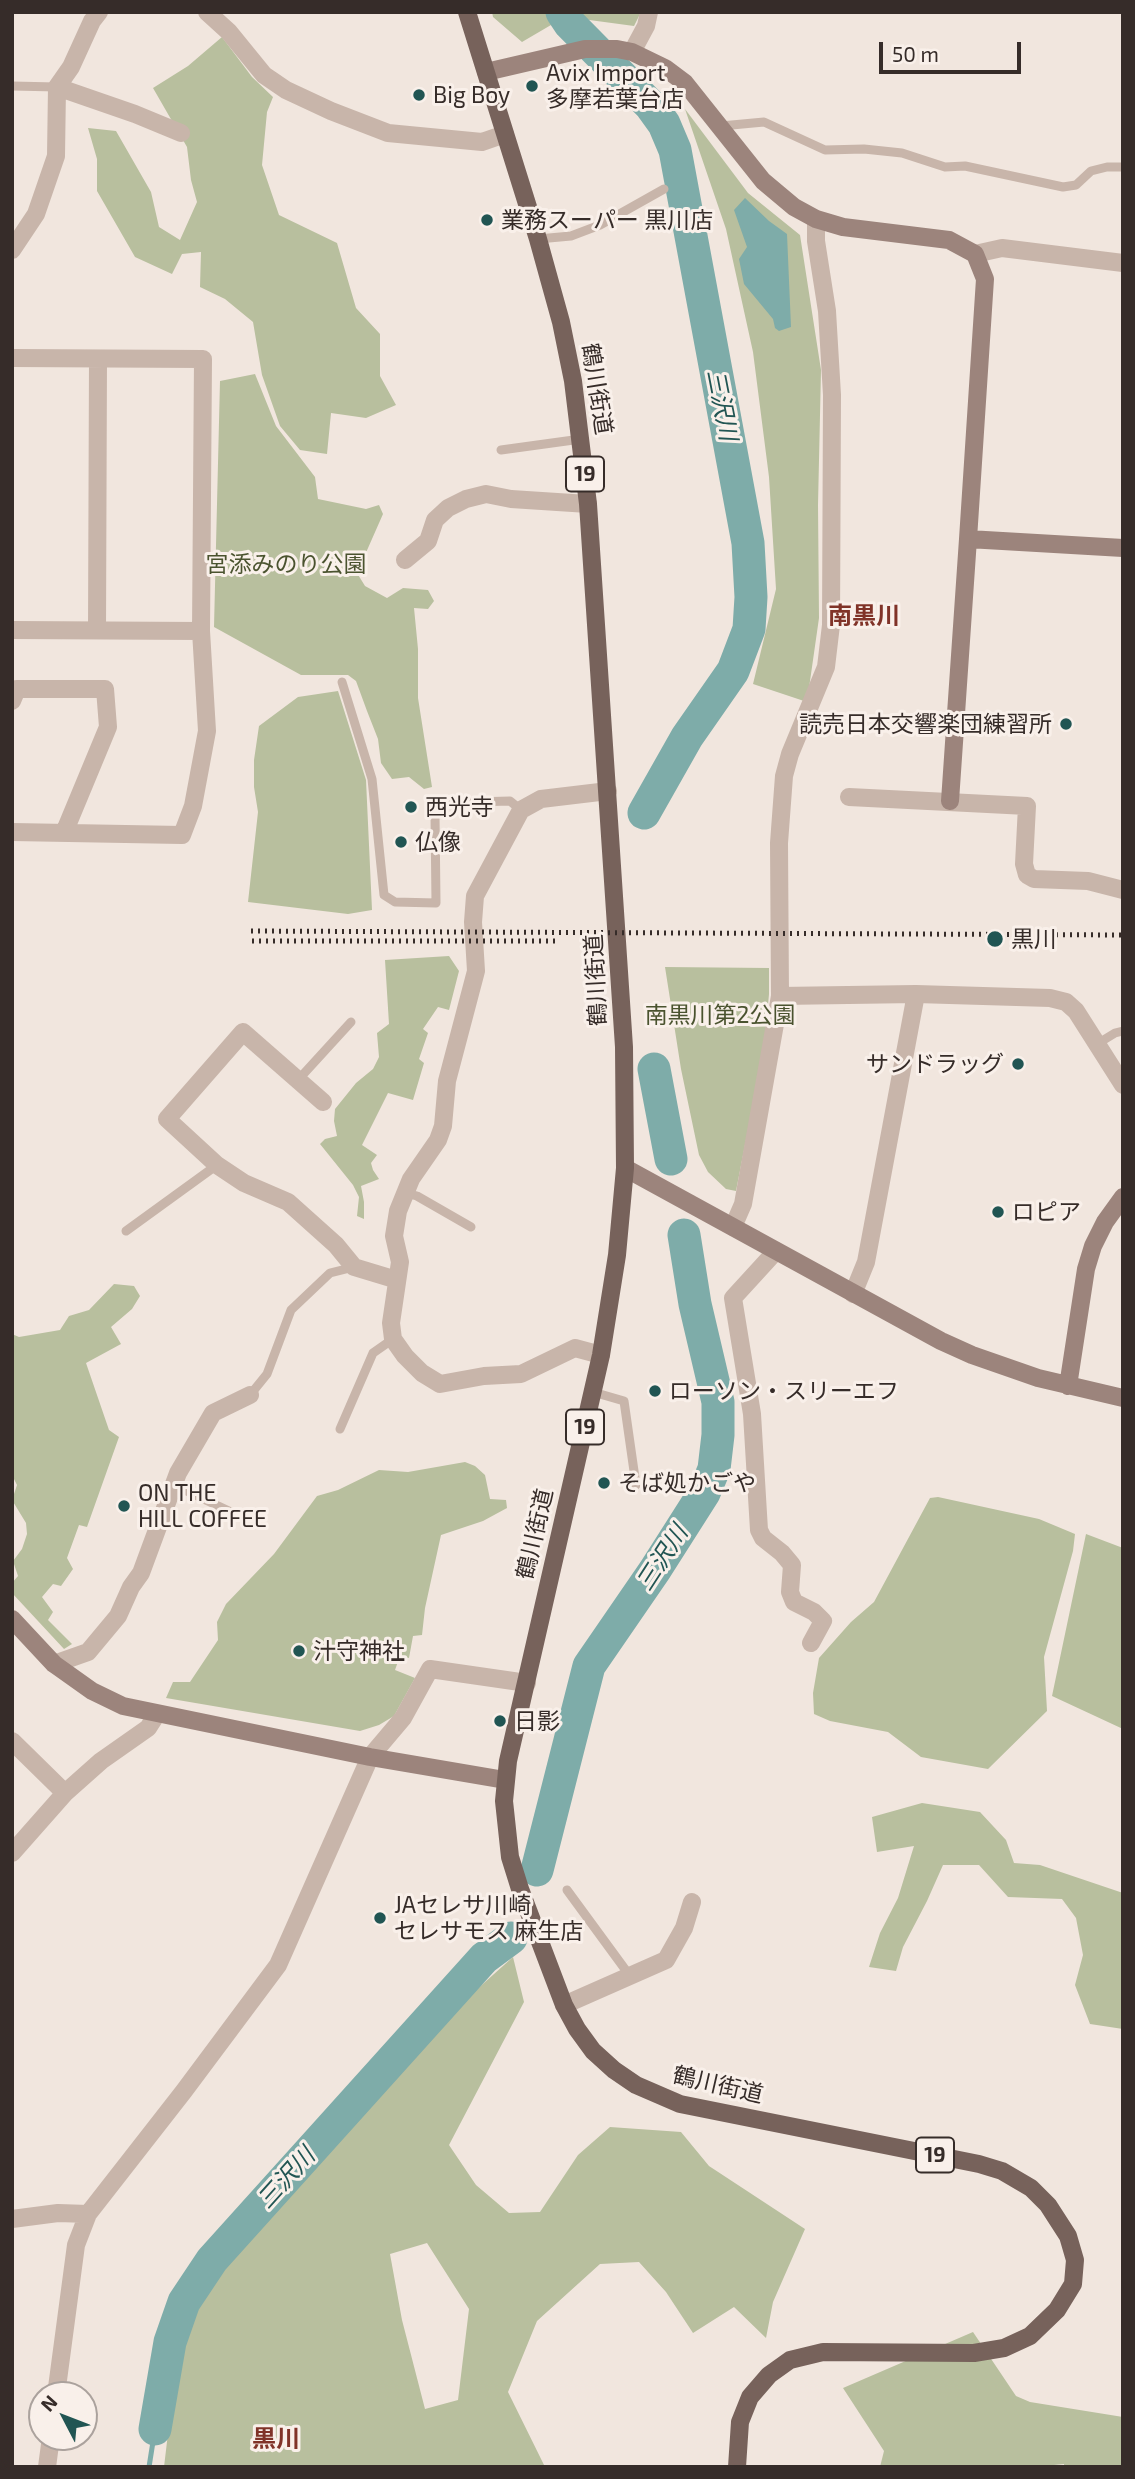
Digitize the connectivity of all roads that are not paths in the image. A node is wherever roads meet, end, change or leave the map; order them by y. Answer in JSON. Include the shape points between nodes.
{"nodes":[{"id":1,"x":99,"y":12,"type":"edge"},
{"id":2,"x":207,"y":12,"type":"edge"},
{"id":3,"x":467,"y":12,"type":"edge"},
{"id":4,"x":649,"y":12,"type":"edge"},
{"id":5,"x":628,"y":52,"type":"junction"},
{"id":6,"x":486,"y":72,"type":"junction"},
{"id":7,"x":12,"y":86,"type":"edge"},
{"id":8,"x":57,"y":87,"type":"junction"},
{"id":9,"x":721,"y":126,"type":"junction"},
{"id":10,"x":181,"y":133,"type":"dead end"},
{"id":11,"x":505,"y":134,"type":"junction"},
{"id":12,"x":1123,"y":167,"type":"edge"},
{"id":13,"x":664,"y":189,"type":"dead end"},
{"id":14,"x":816,"y":219,"type":"junction"},
{"id":15,"x":538,"y":239,"type":"junction"},
{"id":16,"x":12,"y":250,"type":"edge"},
{"id":17,"x":975,"y":254,"type":"junction"},
{"id":18,"x":1123,"y":263,"type":"edge"},
{"id":19,"x":12,"y":358,"type":"edge"},
{"id":20,"x":98,"y":359,"type":"junction"},
{"id":21,"x":581,"y":439,"type":"junction"},
{"id":22,"x":500,"y":450,"type":"dead end"},
{"id":23,"x":588,"y":504,"type":"junction"},
{"id":24,"x":968,"y":539,"type":"junction"},
{"id":25,"x":1123,"y":548,"type":"edge"},
{"id":26,"x":405,"y":560,"type":"dead end"},
{"id":27,"x":12,"y":630,"type":"edge"},
{"id":28,"x":97,"y":630,"type":"junction"},
{"id":29,"x":201,"y":631,"type":"junction"},
{"id":30,"x":342,"y":682,"type":"dead end"},
{"id":31,"x":12,"y":701,"type":"edge"},
{"id":32,"x":608,"y":791,"type":"junction"},
{"id":33,"x":849,"y":797,"type":"dead end"},
{"id":34,"x":950,"y":801,"type":"junction"},
{"id":35,"x":520,"y":810,"type":"junction"},
{"id":36,"x":12,"y":832,"type":"edge"},
{"id":37,"x":64,"y":832,"type":"junction"},
{"id":38,"x":1123,"y":890,"type":"edge"},
{"id":39,"x":916,"y":994,"type":"junction"},
{"id":40,"x":780,"y":996,"type":"junction"},
{"id":41,"x":351,"y":1022,"type":"dead end"},
{"id":42,"x":1123,"y":1031,"type":"edge"},
{"id":43,"x":1097,"y":1044,"type":"junction"},
{"id":44,"x":298,"y":1080,"type":"junction"},
{"id":45,"x":1123,"y":1085,"type":"edge"},
{"id":46,"x":323,"y":1102,"type":"dead end"},
{"id":47,"x":217,"y":1165,"type":"junction"},
{"id":48,"x":625,"y":1168,"type":"junction"},
{"id":49,"x":406,"y":1193,"type":"junction"},
{"id":50,"x":1123,"y":1197,"type":"edge"},
{"id":51,"x":471,"y":1227,"type":"dead end"},
{"id":52,"x":733,"y":1227,"type":"junction"},
{"id":53,"x":126,"y":1231,"type":"dead end"},
{"id":54,"x":776,"y":1251,"type":"junction"},
{"id":55,"x":355,"y":1267,"type":"junction"},
{"id":56,"x":397,"y":1280,"type":"junction"},
{"id":57,"x":853,"y":1294,"type":"junction"},
{"id":58,"x":393,"y":1339,"type":"junction"},
{"id":59,"x":601,"y":1354,"type":"junction"},
{"id":60,"x":1068,"y":1386,"type":"junction"},
{"id":61,"x":593,"y":1392,"type":"junction"},
{"id":62,"x":250,"y":1395,"type":"joint"},
{"id":63,"x":1123,"y":1398,"type":"edge"},
{"id":64,"x":340,"y":1429,"type":"dead end"},
{"id":65,"x":174,"y":1485,"type":"junction"},
{"id":66,"x":636,"y":1485,"type":"dead end"},
{"id":67,"x":231,"y":1512,"type":"dead end"},
{"id":68,"x":12,"y":1619,"type":"edge"},
{"id":69,"x":811,"y":1643,"type":"dead end"},
{"id":70,"x":54,"y":1664,"type":"junction"},
{"id":71,"x":527,"y":1683,"type":"junction"},
{"id":72,"x":157,"y":1714,"type":"junction"},
{"id":73,"x":12,"y":1741,"type":"edge"},
{"id":74,"x":370,"y":1757,"type":"junction"},
{"id":75,"x":505,"y":1780,"type":"junction"},
{"id":76,"x":65,"y":1793,"type":"junction"},
{"id":77,"x":12,"y":1853,"type":"edge"},
{"id":78,"x":567,"y":1890,"type":"dead end"},
{"id":79,"x":692,"y":1902,"type":"dead end"},
{"id":80,"x":631,"y":1976,"type":"junction"},
{"id":81,"x":564,"y":2005,"type":"junction"},
{"id":82,"x":88,"y":2214,"type":"junction"},
{"id":83,"x":12,"y":2219,"type":"edge"},
{"id":84,"x":58,"y":2381,"type":"edge"},
{"id":85,"x":737,"y":2467,"type":"edge"}],
"edges":[{"from":1,"to":8,"type":"street"},
{"from":2,"to":11,"type":"street","via":[[264,75],[331,111],[388,134],[482,142]]},
{"from":3,"to":6,"type":"main road","name":"鶴川街道","number":"19"},
{"from":4,"to":5,"type":"street","via":[[646,26]]},
{"from":5,"to":6,"type":"street","via":[[569,51]]},
{"from":5,"to":9,"type":"street","via":[[665,68],[685,83]]},
{"from":6,"to":11,"type":"main road","name":"鶴川街道","number":"19"},
{"from":7,"to":8,"type":"lane"},
{"from":8,"to":10,"type":"street"},
{"from":8,"to":16,"type":"street","via":[[55,156],[36,214]]},
{"from":9,"to":12,"type":"lane","via":[[764,122],[825,150],[902,153],[945,167],[965,166],[1063,187],[1076,185],[1091,171]]},
{"from":9,"to":14,"type":"street","via":[[762,181],[794,208]]},
{"from":11,"to":15,"type":"main road","name":"鶴川街道","number":"19"},
{"from":13,"to":15,"type":"lane","via":[[600,225],[571,236]]},
{"from":14,"to":17,"type":"street","via":[[843,227],[949,240]]},
{"from":14,"to":40,"type":"street","via":[[832,395],[831,625],[826,667],[783,776]]},
{"from":15,"to":21,"type":"main road","name":"鶴川街道","number":"19","via":[[571,369]]},
{"from":17,"to":18,"type":"street","via":[[1002,248]]},
{"from":17,"to":24,"type":"street","via":[[985,279]]},
{"from":19,"to":20,"type":"street"},
{"from":20,"to":28,"type":"street"},
{"from":20,"to":29,"type":"street","via":[[203,359]]},
{"from":21,"to":22,"type":"lane"},
{"from":21,"to":23,"type":"main road","name":"鶴川街道","number":"19"},
{"from":23,"to":26,"type":"street","via":[[486,494],[466,499],[435,520],[428,541]]},
{"from":23,"to":32,"type":"main road","name":"鶴川街道","number":"19"},
{"from":24,"to":25,"type":"street"},
{"from":24,"to":34,"type":"street"},
{"from":27,"to":28,"type":"street"},
{"from":28,"to":29,"type":"street"},
{"from":29,"to":37,"type":"street","via":[[207,730],[193,806],[182,835]]},
{"from":30,"to":35,"type":"lane","via":[[372,779],[384,895],[395,902],[436,903],[435,815],[439,803],[510,801]]},
{"from":31,"to":37,"type":"street","via":[[17,689],[105,689],[108,727]]},
{"from":32,"to":35,"type":"street","via":[[541,799]]},
{"from":32,"to":48,"type":"main road","name":"鶴川街道","number":"19","via":[[624,1047]]},
{"from":33,"to":34,"type":"street"},
{"from":34,"to":38,"type":"street","via":[[1027,806],[1024,864],[1027,875],[1034,879],[1088,881]]},
{"from":35,"to":49,"type":"street","via":[[475,896],[476,971],[447,1081],[443,1126]]},
{"from":36,"to":37,"type":"street"},
{"from":39,"to":40,"type":"street"},
{"from":39,"to":43,"type":"street","via":[[1066,1002]]},
{"from":39,"to":57,"type":"street","via":[[866,1262]]},
{"from":40,"to":52,"type":"street","via":[[743,1204]]},
{"from":41,"to":44,"type":"lane"},
{"from":42,"to":43,"type":"lane"},
{"from":43,"to":45,"type":"street"},
{"from":44,"to":46,"type":"street"},
{"from":44,"to":47,"type":"street","via":[[243,1032],[167,1119]]},
{"from":47,"to":53,"type":"lane"},
{"from":47,"to":55,"type":"street","via":[[288,1202]]},
{"from":48,"to":52,"type":"street"},
{"from":48,"to":59,"type":"main road","name":"鶴川街道","number":"19"},
{"from":49,"to":51,"type":"lane"},
{"from":49,"to":56,"type":"street","via":[[394,1236],[400,1262]]},
{"from":50,"to":60,"type":"street","via":[[1105,1222],[1086,1269]]},
{"from":52,"to":54,"type":"street"},
{"from":54,"to":57,"type":"street"},
{"from":54,"to":69,"type":"street","via":[[733,1298],[752,1414],[759,1530],[792,1565],[794,1602],[823,1621]]},
{"from":55,"to":56,"type":"street"},
{"from":55,"to":62,"type":"lane","via":[[330,1273],[291,1310],[267,1374]]},
{"from":56,"to":58,"type":"street"},
{"from":57,"to":60,"type":"street","via":[[972,1355]]},
{"from":58,"to":59,"type":"street","via":[[422,1373],[440,1384],[521,1374],[575,1348]]},
{"from":58,"to":64,"type":"lane","via":[[373,1353]]},
{"from":59,"to":61,"type":"main road","name":"鶴川街道","number":"19"},
{"from":60,"to":63,"type":"street"},
{"from":61,"to":66,"type":"lane","via":[[624,1401]]},
{"from":61,"to":71,"type":"main road","name":"鶴川街道","number":"19"},
{"from":62,"to":65,"type":"street","via":[[213,1413]]},
{"from":65,"to":67,"type":"lane"},
{"from":65,"to":70,"type":"street","via":[[141,1573],[118,1616],[88,1652]]},
{"from":68,"to":70,"type":"street"},
{"from":70,"to":72,"type":"street","via":[[92,1691],[123,1706]]},
{"from":71,"to":74,"type":"street","via":[[430,1669],[403,1718]]},
{"from":71,"to":75,"type":"main road","name":"鶴川街道","number":"19"},
{"from":72,"to":74,"type":"street"},
{"from":72,"to":76,"type":"street","via":[[148,1728]]},
{"from":73,"to":76,"type":"street"},
{"from":74,"to":75,"type":"street"},
{"from":74,"to":82,"type":"street","via":[[278,1965]]},
{"from":75,"to":81,"type":"main road","name":"鶴川街道","number":"19","via":[[510,1857]]},
{"from":76,"to":77,"type":"street"},
{"from":78,"to":80,"type":"lane"},
{"from":79,"to":80,"type":"street","via":[[666,1960]]},
{"from":80,"to":81,"type":"street"},
{"from":81,"to":85,"type":"main road","name":"鶴川街道","number":"19","via":[[593,2052],[636,2085],[680,2104],[1002,2171],[1043,2199],[1068,2236],[1075,2260],[1073,2284],[1057,2310],[1030,2336],[1004,2348],[974,2353],[823,2352],[790,2360],[750,2397],[740,2422]]},
{"from":82,"to":83,"type":"street"},
{"from":82,"to":84,"type":"street","via":[[76,2245]]}]}
